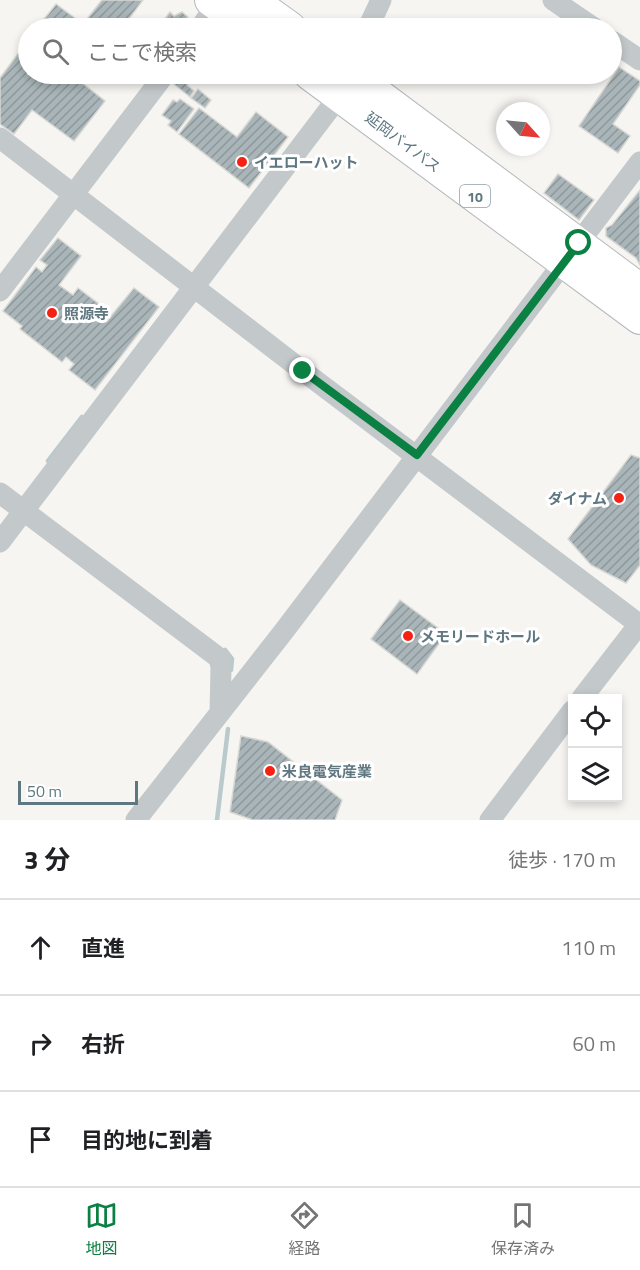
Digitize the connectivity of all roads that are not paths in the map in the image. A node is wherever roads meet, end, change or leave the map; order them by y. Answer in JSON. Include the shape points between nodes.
{"nodes":[{"id":1,"x":381,"y":0,"type":"edge"},
{"id":2,"x":553,"y":0,"type":"edge"},
{"id":3,"x":209,"y":11,"type":"edge"},
{"id":4,"x":266,"y":14,"type":"edge"},
{"id":5,"x":373,"y":18,"type":"edge"},
{"id":6,"x":579,"y":18,"type":"edge"},
{"id":7,"x":622,"y":48,"type":"edge"},
{"id":8,"x":640,"y":60,"type":"edge"},
{"id":9,"x":157,"y":84,"type":"edge"},
{"id":10,"x":345,"y":84,"type":"edge"},
{"id":11,"x":0,"y":138,"type":"edge"},
{"id":12,"x":640,"y":162,"type":"edge"},
{"id":13,"x":73,"y":193,"type":"junction"},
{"id":14,"x":571,"y":253,"type":"junction"},
{"id":15,"x":193,"y":286,"type":"junction"},
{"id":16,"x":640,"y":290,"type":"edge"},
{"id":17,"x":0,"y":291,"type":"edge"},
{"id":18,"x":640,"y":318,"type":"edge"},
{"id":19,"x":417,"y":455,"type":"junction"},
{"id":20,"x":0,"y":493,"type":"edge"},
{"id":21,"x":24,"y":510,"type":"junction"},
{"id":22,"x":0,"y":542,"type":"edge"},
{"id":23,"x":640,"y":624,"type":"edge"},
{"id":24,"x":586,"y":694,"type":"edge"},
{"id":25,"x":220,"y":713,"type":"junction"},
{"id":26,"x":568,"y":718,"type":"edge"},
{"id":27,"x":136,"y":820,"type":"edge"},
{"id":28,"x":490,"y":820,"type":"edge"}],
"edges":[{"from":1,"to":5,"type":"street"},
{"from":2,"to":6,"type":"street"},
{"from":3,"to":4,"type":"highway"},
{"from":7,"to":8,"type":"street"},
{"from":9,"to":13,"type":"street"},
{"from":10,"to":14,"type":"highway","name":"延岡バイパス","number":"10"},
{"from":10,"to":15,"type":"street"},
{"from":11,"to":13,"type":"street"},
{"from":12,"to":14,"type":"street"},
{"from":13,"to":15,"type":"street"},
{"from":13,"to":17,"type":"street"},
{"from":14,"to":16,"type":"highway","name":"延岡バイパス","number":"10"},
{"from":14,"to":18,"type":"highway","name":"延岡バイパス","number":"10"},
{"from":14,"to":19,"type":"street"},
{"from":15,"to":19,"type":"street"},
{"from":15,"to":21,"type":"street"},
{"from":19,"to":23,"type":"street"},
{"from":19,"to":25,"type":"street"},
{"from":20,"to":21,"type":"street"},
{"from":21,"to":22,"type":"street"},
{"from":21,"to":25,"type":"street","via":[[219,658]]},
{"from":23,"to":24,"type":"street"},
{"from":25,"to":27,"type":"street"},
{"from":26,"to":28,"type":"street"}]}
